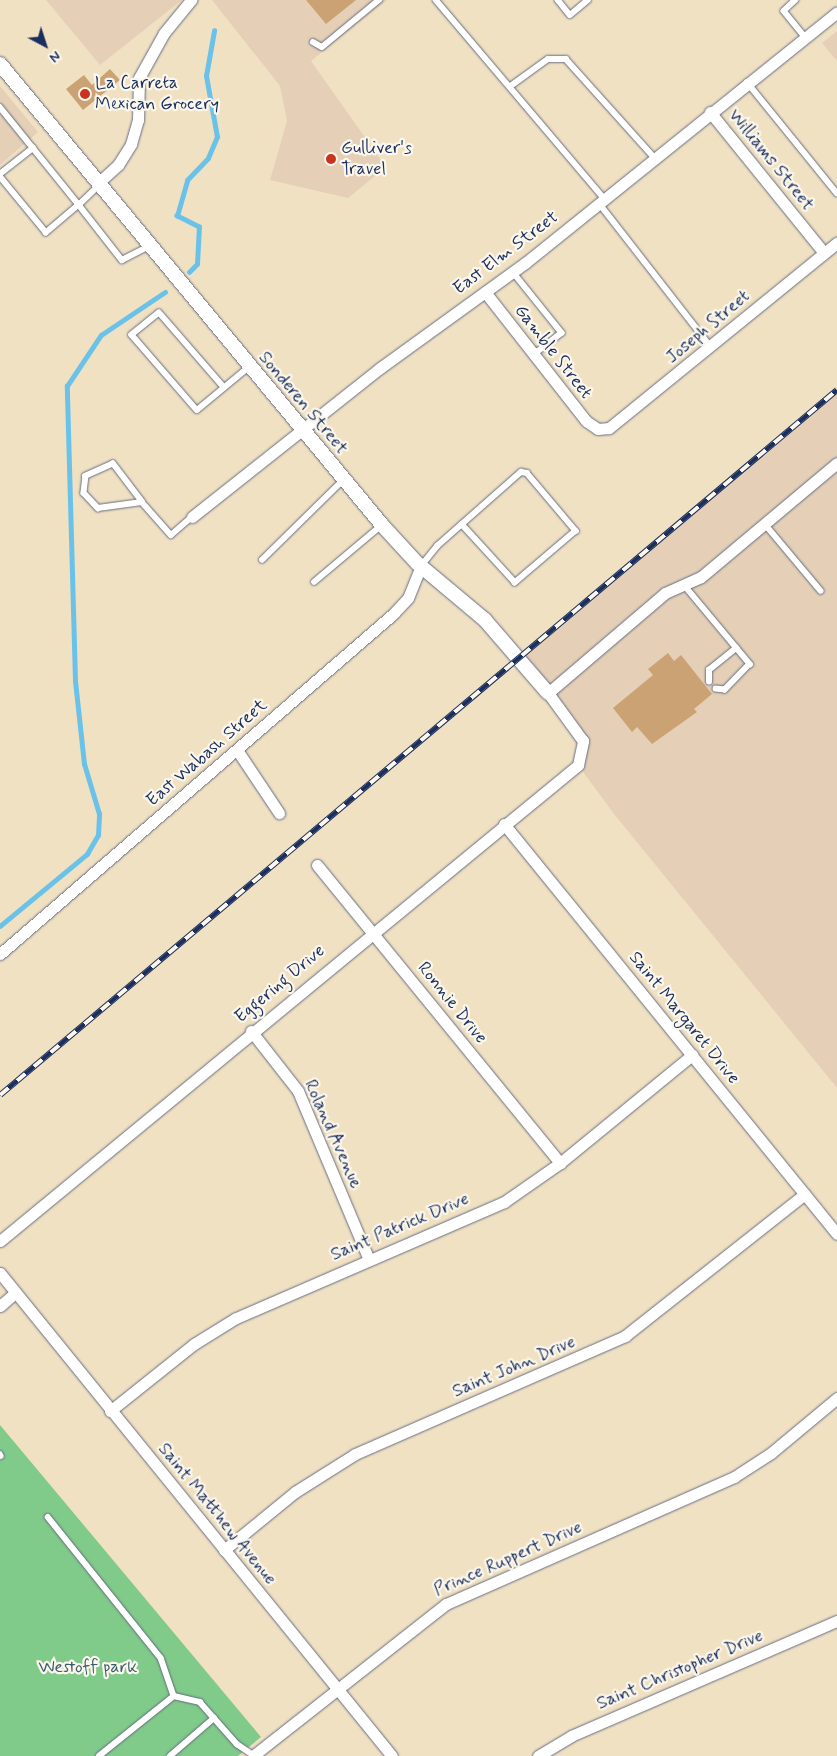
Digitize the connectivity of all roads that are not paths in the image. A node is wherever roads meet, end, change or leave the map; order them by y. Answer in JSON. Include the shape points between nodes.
{"nodes":[{"id":1,"x":191,"y":0,"type":"edge"},
{"id":2,"x":379,"y":0,"type":"edge"},
{"id":3,"x":436,"y":0,"type":"edge"},
{"id":4,"x":558,"y":0,"type":"edge"},
{"id":5,"x":588,"y":0,"type":"edge"},
{"id":6,"x":796,"y":0,"type":"edge"},
{"id":7,"x":837,"y":12,"type":"edge"},
{"id":8,"x":805,"y":37,"type":"junction"},
{"id":9,"x":313,"y":42,"type":"dead end"},
{"id":10,"x":0,"y":64,"type":"edge"},
{"id":11,"x":747,"y":82,"type":"junction"},
{"id":12,"x":512,"y":85,"type":"junction"},
{"id":13,"x":0,"y":107,"type":"edge"},
{"id":14,"x":710,"y":112,"type":"junction"},
{"id":15,"x":33,"y":148,"type":"junction"},
{"id":16,"x":654,"y":157,"type":"junction"},
{"id":17,"x":0,"y":176,"type":"edge"},
{"id":18,"x":99,"y":184,"type":"junction"},
{"id":19,"x":837,"y":193,"type":"edge"},
{"id":20,"x":601,"y":201,"type":"junction"},
{"id":21,"x":79,"y":205,"type":"junction"},
{"id":22,"x":837,"y":243,"type":"edge"},
{"id":23,"x":149,"y":246,"type":"junction"},
{"id":24,"x":824,"y":253,"type":"junction"},
{"id":25,"x":513,"y":272,"type":"junction"},
{"id":26,"x":485,"y":292,"type":"junction"},
{"id":27,"x":712,"y":347,"type":"junction"},
{"id":28,"x":533,"y":356,"type":"junction"},
{"id":29,"x":249,"y":367,"type":"junction"},
{"id":30,"x":224,"y":388,"type":"junction"},
{"id":31,"x":598,"y":429,"type":"joint"},
{"id":32,"x":301,"y":430,"type":"junction"},
{"id":33,"x":837,"y":463,"type":"edge"},
{"id":34,"x":344,"y":480,"type":"junction"},
{"id":35,"x":142,"y":502,"type":"junction"},
{"id":36,"x":192,"y":517,"type":"joint"},
{"id":37,"x":764,"y":524,"type":"junction"},
{"id":38,"x":382,"y":525,"type":"junction"},
{"id":39,"x":462,"y":525,"type":"junction"},
{"id":40,"x":262,"y":560,"type":"dead end"},
{"id":41,"x":421,"y":566,"type":"junction"},
{"id":42,"x":314,"y":582,"type":"dead end"},
{"id":43,"x":685,"y":586,"type":"junction"},
{"id":44,"x":821,"y":591,"type":"dead end"},
{"id":45,"x":736,"y":648,"type":"junction"},
{"id":46,"x":709,"y":682,"type":"dead end"},
{"id":47,"x":716,"y":689,"type":"dead end"},
{"id":48,"x":548,"y":693,"type":"junction"},
{"id":49,"x":237,"y":750,"type":"junction"},
{"id":50,"x":582,"y":754,"type":"joint"},
{"id":51,"x":279,"y":812,"type":"dead end"},
{"id":52,"x":504,"y":824,"type":"junction"},
{"id":53,"x":317,"y":865,"type":"dead end"},
{"id":54,"x":371,"y":931,"type":"junction"},
{"id":55,"x":0,"y":954,"type":"edge"},
{"id":56,"x":251,"y":1031,"type":"junction"},
{"id":57,"x":692,"y":1055,"type":"junction"},
{"id":58,"x":560,"y":1163,"type":"junction"},
{"id":59,"x":805,"y":1194,"type":"junction"},
{"id":60,"x":837,"y":1234,"type":"edge"},
{"id":61,"x":0,"y":1241,"type":"edge"},
{"id":62,"x":370,"y":1260,"type":"junction"},
{"id":63,"x":0,"y":1273,"type":"edge"},
{"id":64,"x":14,"y":1294,"type":"junction"},
{"id":65,"x":0,"y":1306,"type":"edge"},
{"id":66,"x":837,"y":1398,"type":"edge"},
{"id":67,"x":110,"y":1411,"type":"junction"},
{"id":68,"x":48,"y":1517,"type":"dead end"},
{"id":69,"x":224,"y":1550,"type":"junction"},
{"id":70,"x":837,"y":1621,"type":"edge"},
{"id":71,"x":338,"y":1689,"type":"junction"},
{"id":72,"x":174,"y":1696,"type":"junction"},
{"id":73,"x":214,"y":1718,"type":"junction"},
{"id":74,"x":99,"y":1756,"type":"edge"},
{"id":75,"x":170,"y":1756,"type":"edge"},
{"id":76,"x":253,"y":1756,"type":"edge"},
{"id":77,"x":392,"y":1756,"type":"edge"},
{"id":78,"x":538,"y":1756,"type":"edge"}],
"edges":[{"from":1,"to":18,"type":"street","via":[[164,33],[139,78],[138,120],[131,144],[118,165]]},
{"from":2,"to":9,"type":"lane","via":[[322,47]]},
{"from":3,"to":12,"type":"lane"},
{"from":4,"to":5,"type":"lane","via":[[570,15]]},
{"from":6,"to":8,"type":"lane","via":[[784,11]]},
{"from":7,"to":8,"type":"street","name":"East Elm Street"},
{"from":8,"to":11,"type":"street","name":"East Elm Street"},
{"from":10,"to":18,"type":"street","name":"Sonderen Street"},
{"from":11,"to":14,"type":"street","name":"East Elm Street"},
{"from":11,"to":19,"type":"lane"},
{"from":12,"to":16,"type":"lane","via":[[548,59],[566,59]]},
{"from":12,"to":20,"type":"lane"},
{"from":13,"to":15,"type":"lane"},
{"from":14,"to":16,"type":"street","name":"East Elm Street"},
{"from":14,"to":24,"type":"street","name":"Williams Street"},
{"from":15,"to":17,"type":"lane"},
{"from":15,"to":21,"type":"lane"},
{"from":16,"to":20,"type":"street","name":"East Elm Street"},
{"from":17,"to":21,"type":"lane","via":[[46,233]]},
{"from":18,"to":21,"type":"lane"},
{"from":18,"to":23,"type":"street","name":"Sonderen Street"},
{"from":20,"to":25,"type":"street","name":"East Elm Street"},
{"from":20,"to":27,"type":"lane"},
{"from":21,"to":23,"type":"lane","via":[[122,260]]},
{"from":22,"to":24,"type":"street","name":"Joseph Street"},
{"from":23,"to":29,"type":"street","name":"Sonderen Street"},
{"from":24,"to":27,"type":"street","name":"Joseph Street"},
{"from":25,"to":26,"type":"street","name":"East Elm Street"},
{"from":25,"to":28,"type":"lane","via":[[562,333]]},
{"from":26,"to":28,"type":"street","name":"Gamble Street"},
{"from":26,"to":32,"type":"street","name":"East Elm Street"},
{"from":27,"to":31,"type":"street","name":"Joseph Street","via":[[624,420]]},
{"from":28,"to":31,"type":"street","name":"Gamble Street","via":[[586,421]]},
{"from":29,"to":30,"type":"lane"},
{"from":29,"to":32,"type":"street","name":"Sonderen Street"},
{"from":30,"to":30,"type":"lane","via":[[197,410],[132,335],[159,313]]},
{"from":32,"to":34,"type":"street","name":"Sonderen Street"},
{"from":32,"to":36,"type":"street","name":"East Elm Street"},
{"from":33,"to":37,"type":"street"},
{"from":34,"to":38,"type":"street","name":"Sonderen Street"},
{"from":34,"to":40,"type":"lane"},
{"from":35,"to":35,"type":"lane","via":[[92,506],[84,493],[86,476],[113,464]]},
{"from":35,"to":36,"type":"lane","via":[[171,535]]},
{"from":37,"to":43,"type":"street"},
{"from":37,"to":44,"type":"lane"},
{"from":38,"to":41,"type":"street","name":"Sonderen Street"},
{"from":38,"to":42,"type":"lane"},
{"from":39,"to":39,"type":"lane","via":[[521,472],[528,474],[576,531],[515,582]]},
{"from":39,"to":41,"type":"lane"},
{"from":41,"to":48,"type":"street","name":"Sonderen Street","via":[[485,620]]},
{"from":41,"to":49,"type":"street","name":"East Wabash Street","via":[[408,598],[393,614]]},
{"from":43,"to":45,"type":"lane"},
{"from":43,"to":48,"type":"street","via":[[665,594]]},
{"from":45,"to":46,"type":"lane","via":[[709,670]]},
{"from":45,"to":47,"type":"lane","via":[[750,664],[725,690]]},
{"from":48,"to":50,"type":"street","name":"Sonderen Street","via":[[579,732]]},
{"from":49,"to":51,"type":"street"},
{"from":49,"to":55,"type":"street","name":"East Wabash Street"},
{"from":50,"to":52,"type":"street","name":"Eggering Drive","via":[[578,765]]},
{"from":52,"to":54,"type":"street","name":"Eggering Drive"},
{"from":52,"to":57,"type":"street","name":"Saint Margaret Drive"},
{"from":53,"to":54,"type":"street","name":"Ronnie Drive"},
{"from":54,"to":56,"type":"street","name":"Eggering Drive"},
{"from":54,"to":58,"type":"street","name":"Ronnie Drive"},
{"from":56,"to":61,"type":"street","name":"Eggering Drive"},
{"from":56,"to":62,"type":"street","name":"Roland Avenue","via":[[298,1091]]},
{"from":57,"to":58,"type":"street","name":"Saint Patrick Drive"},
{"from":57,"to":59,"type":"street","name":"Saint Margaret Drive"},
{"from":58,"to":62,"type":"street","name":"Saint Patrick Drive","via":[[504,1202]]},
{"from":59,"to":60,"type":"street","name":"Saint Margaret Drive"},
{"from":59,"to":69,"type":"street","name":"Saint John Drive","via":[[625,1336],[355,1454],[295,1492]]},
{"from":62,"to":67,"type":"street","name":"Saint Patrick Drive","via":[[236,1318],[194,1344]]},
{"from":63,"to":64,"type":"street"},
{"from":64,"to":65,"type":"street"},
{"from":64,"to":67,"type":"street","name":"Saint Matthew Avenue"},
{"from":66,"to":71,"type":"street","name":"Prince Ruppert Drive","via":[[771,1453],[734,1477],[446,1604]]},
{"from":67,"to":69,"type":"street","name":"Saint Matthew Avenue"},
{"from":68,"to":72,"type":"lane","via":[[161,1658]]},
{"from":69,"to":71,"type":"street","name":"Saint Matthew Avenue"},
{"from":70,"to":78,"type":"street","name":"Saint Christopher Drive","via":[[571,1736]]},
{"from":71,"to":76,"type":"street","name":"Prince Ruppert Drive"},
{"from":71,"to":77,"type":"street","name":"Saint Matthew Avenue"},
{"from":72,"to":73,"type":"lane","name":"Prince Ruppert Drive","via":[[200,1702]]},
{"from":72,"to":74,"type":"lane"},
{"from":73,"to":75,"type":"lane"},
{"from":73,"to":76,"type":"lane","name":"Prince Ruppert Drive"}]}
